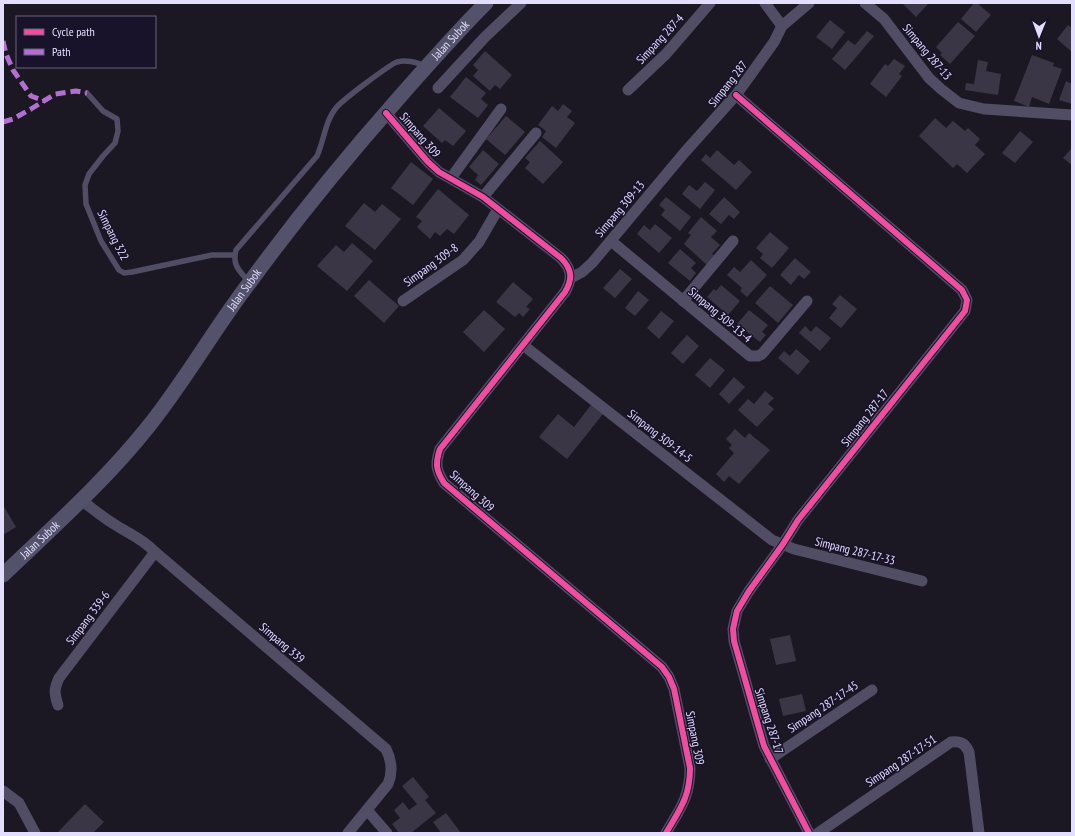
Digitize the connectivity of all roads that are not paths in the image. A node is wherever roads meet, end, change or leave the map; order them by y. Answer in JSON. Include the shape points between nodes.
{"nodes":[{"id":1,"x":486,"y":3,"type":"edge"},
{"id":2,"x":521,"y":3,"type":"edge"},
{"id":3,"x":710,"y":3,"type":"edge"},
{"id":4,"x":765,"y":3,"type":"edge"},
{"id":5,"x":809,"y":3,"type":"edge"},
{"id":6,"x":865,"y":3,"type":"edge"},
{"id":7,"x":782,"y":26,"type":"junction"},
{"id":8,"x":427,"y":66,"type":"junction"},
{"id":9,"x":438,"y":88,"type":"dead end"},
{"id":10,"x":628,"y":90,"type":"dead end"},
{"id":11,"x":87,"y":94,"type":"dead end"},
{"id":12,"x":736,"y":95,"type":"junction"},
{"id":13,"x":501,"y":109,"type":"dead end"},
{"id":14,"x":386,"y":113,"type":"junction"},
{"id":15,"x":1072,"y":115,"type":"edge"},
{"id":16,"x":536,"y":133,"type":"dead end"},
{"id":17,"x":685,"y":152,"type":"joint"},
{"id":18,"x":451,"y":178,"type":"junction"},
{"id":19,"x":483,"y":197,"type":"junction"},
{"id":20,"x":498,"y":209,"type":"junction"},
{"id":21,"x":733,"y":240,"type":"dead end"},
{"id":22,"x":611,"y":241,"type":"junction"},
{"id":23,"x":234,"y":256,"type":"junction"},
{"id":24,"x":571,"y":278,"type":"junction"},
{"id":25,"x":249,"y":282,"type":"junction"},
{"id":26,"x":403,"y":301,"type":"dead end"},
{"id":27,"x":683,"y":301,"type":"junction"},
{"id":28,"x":807,"y":301,"type":"dead end"},
{"id":29,"x":523,"y":345,"type":"junction"},
{"id":30,"x":81,"y":500,"type":"junction"},
{"id":31,"x":783,"y":544,"type":"junction"},
{"id":32,"x":155,"y":552,"type":"junction"},
{"id":33,"x":3,"y":575,"type":"edge"},
{"id":34,"x":922,"y":581,"type":"dead end"},
{"id":35,"x":872,"y":690,"type":"dead end"},
{"id":36,"x":58,"y":705,"type":"dead end"},
{"id":37,"x":770,"y":759,"type":"junction"},
{"id":38,"x":3,"y":791,"type":"edge"},
{"id":39,"x":367,"y":810,"type":"junction"},
{"id":40,"x":977,"y":832,"type":"edge"},
{"id":41,"x":35,"y":833,"type":"edge"},
{"id":42,"x":348,"y":833,"type":"edge"},
{"id":43,"x":387,"y":833,"type":"edge"},
{"id":44,"x":666,"y":833,"type":"edge"},
{"id":45,"x":809,"y":833,"type":"edge"},
{"id":46,"x":818,"y":833,"type":"edge"}],
"edges":[{"from":1,"to":8,"type":"main road","name":"Jalan Subok"},
{"from":2,"to":9,"type":"street","via":[[485,37]]},
{"from":3,"to":10,"type":"street","name":"Simpang 287-4","via":[[666,54]]},
{"from":4,"to":7,"type":"street"},
{"from":5,"to":7,"type":"street"},
{"from":6,"to":15,"type":"street","name":"Simpang 287-13","via":[[884,19],[929,78],[959,103],[984,110]]},
{"from":7,"to":12,"type":"street","name":"Simpang 287","via":[[774,42]]},
{"from":8,"to":14,"type":"main road","name":"Jalan Subok"},
{"from":8,"to":23,"type":"lane","via":[[405,61],[389,65],[336,106],[329,118],[317,156],[236,250]]},
{"from":11,"to":23,"type":"lane","name":"Simpang 322","via":[[103,111],[117,120],[115,144],[89,174],[85,185],[86,204],[91,220],[119,270],[124,273],[212,256]]},
{"from":12,"to":17,"type":"street","name":"Simpang 287"},
{"from":12,"to":31,"type":"street","name":"Simpang 287-17","via":[[962,290],[968,300],[965,311],[798,520]]},
{"from":13,"to":18,"type":"street"},
{"from":14,"to":18,"type":"street","name":"Simpang 309","via":[[428,162]]},
{"from":14,"to":25,"type":"main road","name":"Jalan Subok","via":[[296,220]]},
{"from":16,"to":19,"type":"street"},
{"from":17,"to":22,"type":"street","name":"Simpang 309-13"},
{"from":18,"to":19,"type":"street","name":"Simpang 309"},
{"from":19,"to":20,"type":"street","name":"Simpang 309"},
{"from":20,"to":24,"type":"street","name":"Simpang 309","via":[[561,258],[567,264]]},
{"from":20,"to":26,"type":"street","name":"Simpang 309-8","via":[[479,242],[463,260]]},
{"from":21,"to":27,"type":"street"},
{"from":22,"to":24,"type":"street","name":"Simpang 309-13","via":[[592,263]]},
{"from":22,"to":27,"type":"street","name":"Simpang 309-13-4"},
{"from":23,"to":25,"type":"lane","via":[[236,265]]},
{"from":24,"to":29,"type":"street","name":"Simpang 309","via":[[565,292]]},
{"from":25,"to":30,"type":"main road","name":"Jalan Subok","via":[[148,427]]},
{"from":27,"to":28,"type":"street","name":"Simpang 309-13-4","via":[[746,354],[754,357],[762,354]]},
{"from":29,"to":31,"type":"street","name":"Simpang 309-14-5","via":[[772,540]]},
{"from":29,"to":44,"type":"street","name":"Simpang 309","via":[[440,449],[436,460],[438,472],[444,484],[662,667],[669,677],[674,689],[690,768],[688,791]]},
{"from":30,"to":32,"type":"street","name":"Simpang 339","via":[[114,525],[146,543]]},
{"from":30,"to":33,"type":"main road","name":"Jalan Subok"},
{"from":31,"to":34,"type":"street","name":"Simpang 287-17-33","via":[[794,549]]},
{"from":31,"to":37,"type":"street","name":"Simpang 287-17","via":[[737,611],[733,629],[741,668]]},
{"from":32,"to":36,"type":"street","name":"Simpang 339-6","via":[[59,678],[55,688]]},
{"from":32,"to":39,"type":"street","name":"Simpang 339","via":[[386,749],[390,757],[388,784]]},
{"from":35,"to":37,"type":"street","name":"Simpang 287-17-45"},
{"from":37,"to":45,"type":"street","name":"Simpang 287-17"},
{"from":38,"to":41,"type":"street","via":[[19,803]]},
{"from":39,"to":42,"type":"street","name":"Simpang 339"},
{"from":39,"to":43,"type":"street"},
{"from":40,"to":46,"type":"street","name":"Simpang 287-17-51","via":[[969,752],[963,743],[951,742]]}]}
